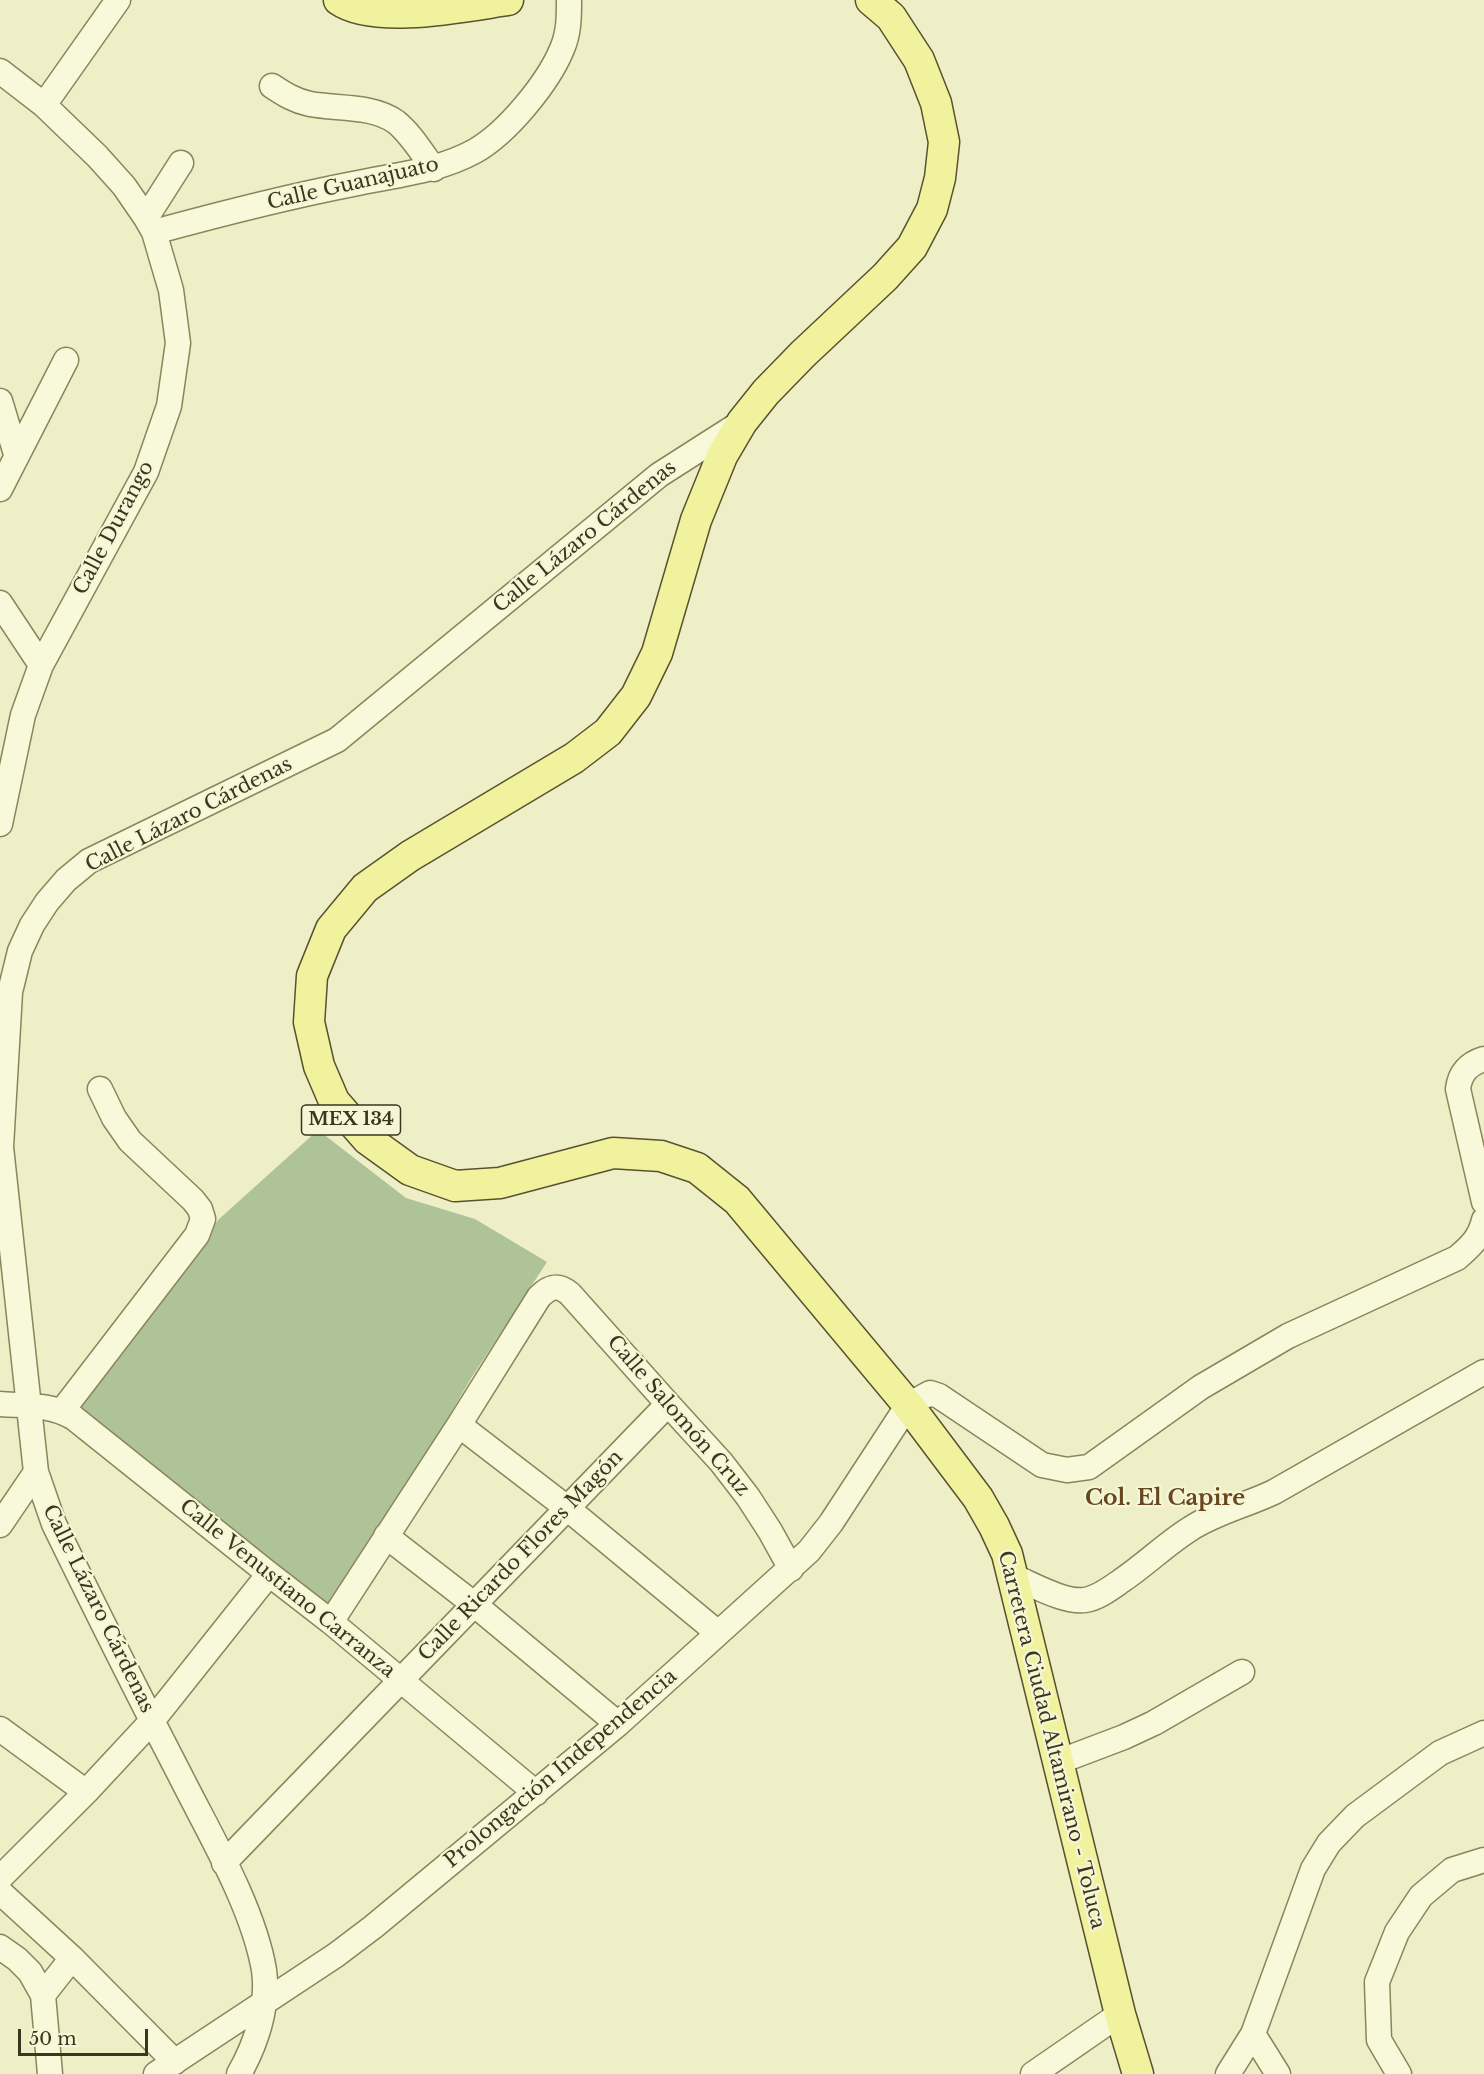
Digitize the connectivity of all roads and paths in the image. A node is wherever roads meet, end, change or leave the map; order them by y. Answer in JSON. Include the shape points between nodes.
{"nodes":[{"id":1,"x":118,"y":0,"type":"edge"},
{"id":2,"x":339,"y":0,"type":"edge"},
{"id":3,"x":508,"y":0,"type":"edge"},
{"id":4,"x":569,"y":0,"type":"edge"},
{"id":5,"x":871,"y":0,"type":"edge"},
{"id":6,"x":0,"y":71,"type":"edge"},
{"id":7,"x":272,"y":86,"type":"dead end"},
{"id":8,"x":44,"y":105,"type":"junction"},
{"id":9,"x":180,"y":163,"type":"dead end"},
{"id":10,"x":434,"y":168,"type":"junction"},
{"id":11,"x":150,"y":225,"type":"junction"},
{"id":12,"x":66,"y":360,"type":"dead end"},
{"id":13,"x":0,"y":401,"type":"edge"},
{"id":14,"x":742,"y":422,"type":"junction"},
{"id":15,"x":16,"y":454,"type":"junction"},
{"id":16,"x":0,"y":489,"type":"edge"},
{"id":17,"x":0,"y":603,"type":"edge"},
{"id":18,"x":41,"y":665,"type":"junction"},
{"id":19,"x":0,"y":824,"type":"edge"},
{"id":20,"x":1484,"y":1059,"type":"edge"},
{"id":21,"x":100,"y":1089,"type":"dead end"},
{"id":22,"x":0,"y":1146,"type":"edge"},
{"id":23,"x":1484,"y":1202,"type":"edge"},
{"id":24,"x":1484,"y":1220,"type":"edge"},
{"id":25,"x":1484,"y":1372,"type":"edge"},
{"id":26,"x":0,"y":1404,"type":"edge"},
{"id":27,"x":668,"y":1404,"type":"junction"},
{"id":28,"x":908,"y":1405,"type":"junction"},
{"id":29,"x":28,"y":1406,"type":"junction"},
{"id":30,"x":62,"y":1411,"type":"junction"},
{"id":31,"x":459,"y":1425,"type":"junction"},
{"id":32,"x":36,"y":1472,"type":"junction"},
{"id":33,"x":567,"y":1508,"type":"junction"},
{"id":34,"x":0,"y":1525,"type":"edge"},
{"id":35,"x":386,"y":1536,"type":"junction"},
{"id":36,"x":791,"y":1569,"type":"junction"},
{"id":37,"x":269,"y":1574,"type":"junction"},
{"id":38,"x":1012,"y":1576,"type":"junction"},
{"id":39,"x":475,"y":1605,"type":"junction"},
{"id":40,"x":331,"y":1622,"type":"junction"},
{"id":41,"x":718,"y":1633,"type":"junction"},
{"id":42,"x":1242,"y":1672,"type":"dead end"},
{"id":43,"x":400,"y":1681,"type":"junction"},
{"id":44,"x":152,"y":1721,"type":"junction"},
{"id":45,"x":618,"y":1724,"type":"junction"},
{"id":46,"x":0,"y":1729,"type":"edge"},
{"id":47,"x":1484,"y":1733,"type":"edge"},
{"id":48,"x":1058,"y":1762,"type":"junction"},
{"id":49,"x":86,"y":1792,"type":"junction"},
{"id":50,"x":536,"y":1793,"type":"junction"},
{"id":51,"x":1484,"y":1860,"type":"edge"},
{"id":52,"x":225,"y":1863,"type":"junction"},
{"id":53,"x":0,"y":1878,"type":"edge"},
{"id":54,"x":0,"y":1892,"type":"edge"},
{"id":55,"x":0,"y":1947,"type":"edge"},
{"id":56,"x":72,"y":1958,"type":"junction"},
{"id":57,"x":43,"y":1995,"type":"junction"},
{"id":58,"x":265,"y":2001,"type":"junction"},
{"id":59,"x":1120,"y":2014,"type":"junction"},
{"id":60,"x":1253,"y":2034,"type":"junction"},
{"id":61,"x":165,"y":2068,"type":"edge"},
{"id":62,"x":50,"y":2074,"type":"edge"},
{"id":63,"x":239,"y":2074,"type":"edge"},
{"id":64,"x":1033,"y":2074,"type":"edge"},
{"id":65,"x":1138,"y":2074,"type":"edge"},
{"id":66,"x":1228,"y":2074,"type":"edge"},
{"id":67,"x":1278,"y":2074,"type":"edge"},
{"id":68,"x":1399,"y":2074,"type":"edge"}],
"edges":[{"from":1,"to":8,"type":"street"},
{"from":2,"to":3,"type":"main road","via":[[374,12],[408,13]]},
{"from":4,"to":10,"type":"street","name":"Calle Guanajuato","via":[[569,25],[562,49],[541,87],[512,122],[476,151]]},
{"from":5,"to":14,"type":"main road","name":"Carretera Ciudad Altamirano - Toluca","number":"MEX 134","via":[[891,16],[919,60],[936,103],[944,142],[932,209],[912,246],[885,277],[803,354]]},
{"from":6,"to":8,"type":"street","name":"Calle Durango"},
{"from":7,"to":10,"type":"street","via":[[308,104],[376,113],[394,121]]},
{"from":8,"to":11,"type":"street","name":"Calle Durango","via":[[124,186]]},
{"from":9,"to":11,"type":"street"},
{"from":10,"to":11,"type":"street","name":"Calle Guanajuato","via":[[208,217]]},
{"from":11,"to":18,"type":"street","name":"Calle Durango","via":[[171,290],[178,344],[169,406],[146,472]]},
{"from":12,"to":15,"type":"street"},
{"from":13,"to":15,"type":"street"},
{"from":14,"to":22,"type":"street","name":"Calle Lázaro Cárdenas","via":[[659,474],[337,740],[89,861],[66,880],[32,925],[20,951],[10,992]]},
{"from":14,"to":28,"type":"main road","name":"Carretera Ciudad Altamirano - Toluca","number":"MEX 134","via":[[722,456],[696,520],[657,653],[636,696],[608,732],[574,758],[410,856],[365,888],[331,929],[312,976],[309,1022],[319,1066],[334,1101],[367,1139],[410,1170],[455,1186],[500,1183],[613,1153],[660,1156],[697,1168],[737,1200]]},
{"from":15,"to":16,"type":"street"},
{"from":17,"to":18,"type":"street"},
{"from":18,"to":19,"type":"street","name":"Calle Durango","via":[[23,715]]},
{"from":20,"to":23,"type":"street","via":[[1468,1067],[1458,1089]]},
{"from":21,"to":30,"type":"street","via":[[130,1142],[193,1200],[203,1219],[197,1235]]},
{"from":22,"to":29,"type":"street","name":"Calle Lázaro Cárdenas"},
{"from":24,"to":28,"type":"street","via":[[1472,1245],[1457,1258],[1288,1336],[1200,1387],[1089,1467],[1067,1470],[1042,1465],[935,1393],[927,1393]]},
{"from":25,"to":38,"type":"street","via":[[1274,1492],[1190,1529],[1125,1578],[1087,1600],[1071,1600]]},
{"from":26,"to":29,"type":"street","name":"Calle Venustiano Carranza"},
{"from":27,"to":31,"type":"street","name":"Calle Salomón Cruz","via":[[570,1294],[554,1287],[539,1297]]},
{"from":27,"to":33,"type":"street","name":"Calle Ricardo Flores Magón"},
{"from":27,"to":36,"type":"street","name":"Calle Salomón Cruz","via":[[748,1497]]},
{"from":28,"to":36,"type":"street","name":"Prolongación Independencia","via":[[831,1523]]},
{"from":28,"to":38,"type":"main road","name":"Carretera Ciudad Altamirano - Toluca","number":"MEX 134","via":[[978,1498],[1007,1554]]},
{"from":29,"to":30,"type":"street","name":"Calle Venustiano Carranza"},
{"from":29,"to":32,"type":"street","name":"Calle Lázaro Cárdenas"},
{"from":30,"to":37,"type":"street","name":"Calle Venustiano Carranza"},
{"from":31,"to":33,"type":"street"},
{"from":31,"to":35,"type":"street"},
{"from":32,"to":34,"type":"street"},
{"from":32,"to":44,"type":"street","name":"Calle Lázaro Cárdenas","via":[[54,1524]]},
{"from":33,"to":39,"type":"street","name":"Calle Ricardo Flores Magón"},
{"from":33,"to":41,"type":"street"},
{"from":35,"to":39,"type":"street"},
{"from":35,"to":40,"type":"street"},
{"from":36,"to":41,"type":"street","name":"Prolongación Independencia"},
{"from":37,"to":40,"type":"street","name":"Calle Venustiano Carranza"},
{"from":37,"to":44,"type":"street"},
{"from":38,"to":48,"type":"main road","name":"Carretera Ciudad Altamirano - Toluca","number":"MEX 134"},
{"from":39,"to":43,"type":"street","name":"Calle Ricardo Flores Magón"},
{"from":39,"to":45,"type":"street"},
{"from":40,"to":43,"type":"street","name":"Calle Venustiano Carranza"},
{"from":41,"to":45,"type":"street","name":"Prolongación Independencia"},
{"from":42,"to":48,"type":"street","via":[[1154,1723]]},
{"from":43,"to":50,"type":"street","name":"Calle Venustiano Carranza"},
{"from":43,"to":52,"type":"street","name":"Calle Ricardo Flores Magón"},
{"from":44,"to":49,"type":"street"},
{"from":44,"to":52,"type":"street","name":"Calle Lázaro Cárdenas"},
{"from":45,"to":50,"type":"street","name":"Prolongación Independencia"},
{"from":46,"to":49,"type":"street"},
{"from":47,"to":60,"type":"street","via":[[1440,1753],[1354,1816],[1329,1843],[1312,1869]]},
{"from":48,"to":59,"type":"main road","name":"Carretera Ciudad Altamirano - Toluca","number":"MEX 134"},
{"from":49,"to":53,"type":"street"},
{"from":50,"to":58,"type":"street","name":"Prolongación Independencia","via":[[373,1927]]},
{"from":51,"to":68,"type":"street","via":[[1452,1870],[1422,1896],[1397,1932],[1377,1982],[1379,2040]]},
{"from":52,"to":58,"type":"street","name":"Calle Lázaro Cárdenas","via":[[256,1934]]},
{"from":54,"to":56,"type":"street"},
{"from":55,"to":57,"type":"street","via":[[30,1972]]},
{"from":56,"to":57,"type":"street"},
{"from":56,"to":61,"type":"street"},
{"from":57,"to":62,"type":"street"},
{"from":58,"to":61,"type":"street","name":"Prolongación Independencia"},
{"from":58,"to":63,"type":"street","name":"Calle Lázaro Cárdenas","via":[[260,2026]]},
{"from":59,"to":64,"type":"street"},
{"from":59,"to":65,"type":"main road","name":"Carretera Ciudad Altamirano - Toluca","number":"MEX 134"},
{"from":60,"to":66,"type":"street"},
{"from":60,"to":67,"type":"street"}]}
